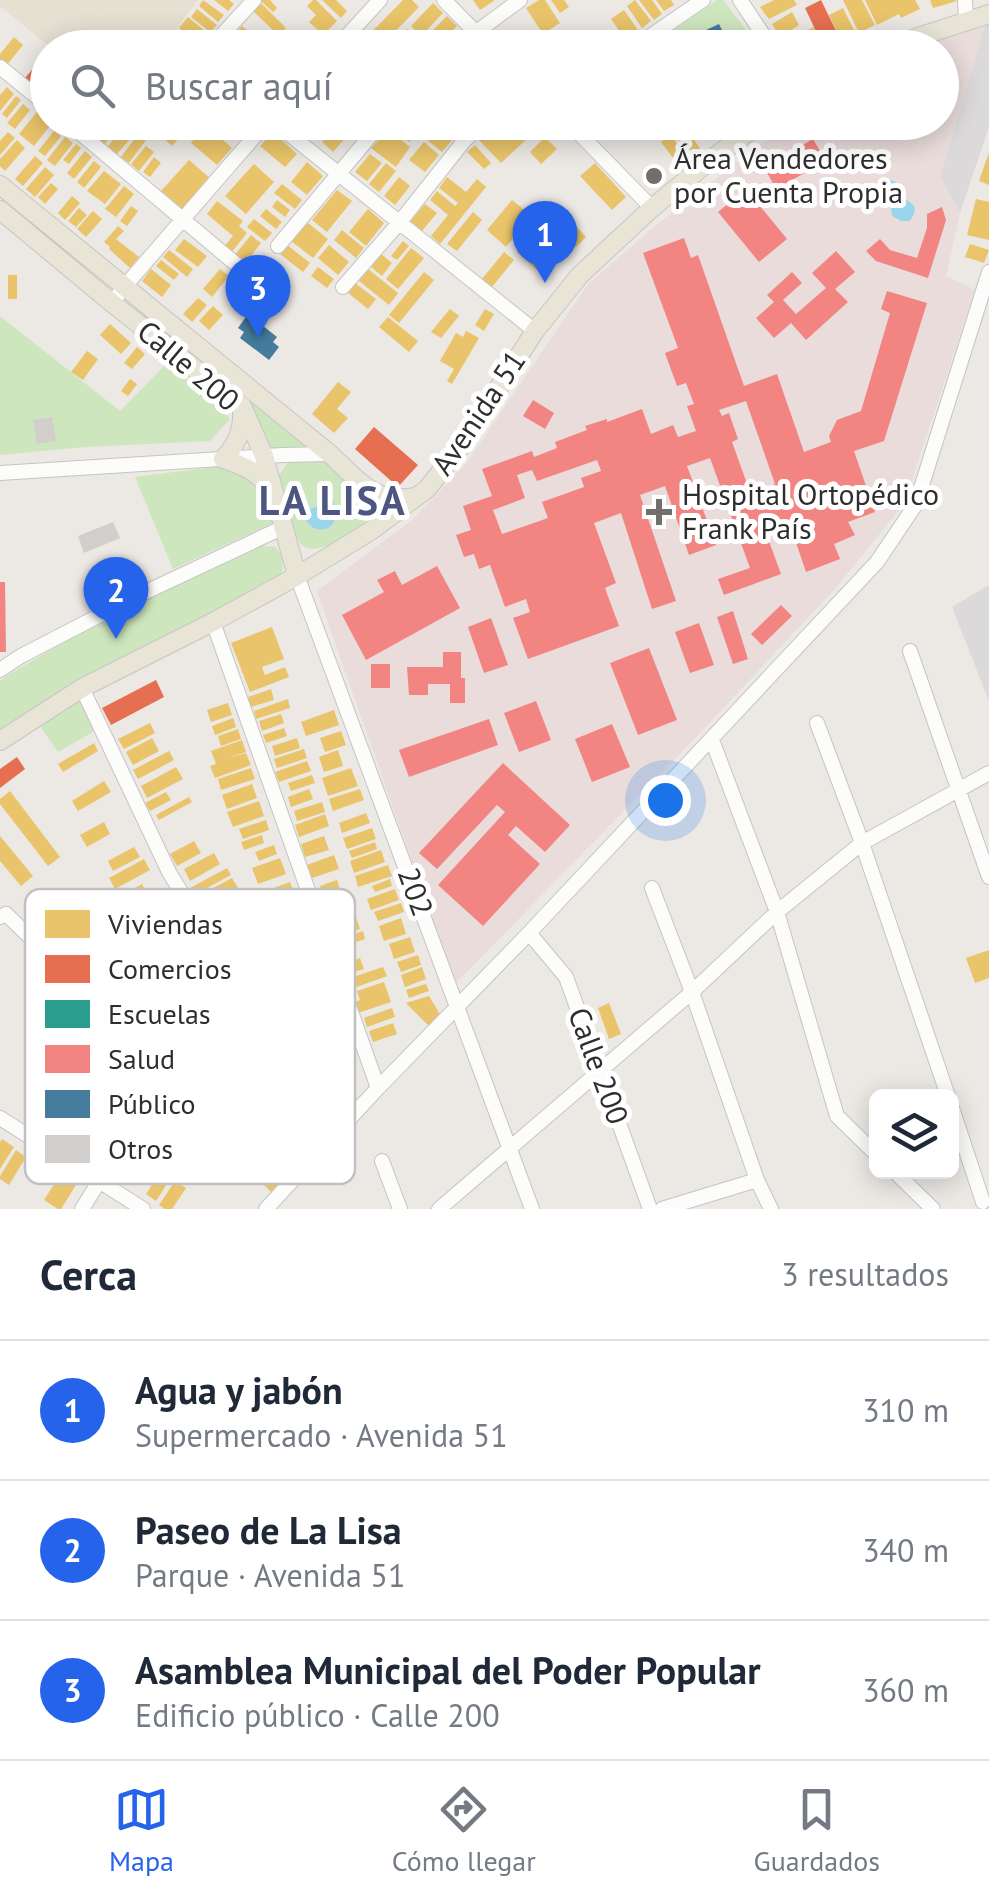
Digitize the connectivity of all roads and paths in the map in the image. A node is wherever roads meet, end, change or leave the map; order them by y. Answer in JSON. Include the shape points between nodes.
{"nodes":[{"id":1,"x":254,"y":0,"type":"edge"},
{"id":2,"x":380,"y":0,"type":"edge"},
{"id":3,"x":444,"y":0,"type":"edge"},
{"id":4,"x":520,"y":0,"type":"edge"},
{"id":5,"x":703,"y":0,"type":"edge"},
{"id":6,"x":740,"y":0,"type":"edge"},
{"id":7,"x":965,"y":0,"type":"edge"},
{"id":8,"x":989,"y":14,"type":"edge"},
{"id":9,"x":966,"y":20,"type":"junction"},
{"id":10,"x":226,"y":30,"type":"edge"},
{"id":11,"x":352,"y":30,"type":"edge"},
{"id":12,"x":472,"y":30,"type":"edge"},
{"id":13,"x":477,"y":30,"type":"edge"},
{"id":14,"x":659,"y":30,"type":"edge"},
{"id":15,"x":760,"y":30,"type":"edge"},
{"id":16,"x":940,"y":30,"type":"edge"},
{"id":17,"x":0,"y":67,"type":"edge"},
{"id":18,"x":30,"y":91,"type":"edge"},
{"id":19,"x":88,"y":140,"type":"edge"},
{"id":20,"x":254,"y":140,"type":"edge"},
{"id":21,"x":294,"y":140,"type":"edge"},
{"id":22,"x":367,"y":140,"type":"edge"},
{"id":23,"x":465,"y":140,"type":"edge"},
{"id":24,"x":586,"y":140,"type":"edge"},
{"id":25,"x":737,"y":140,"type":"edge"},
{"id":26,"x":339,"y":173,"type":"junction"},
{"id":27,"x":0,"y":185,"type":"edge"},
{"id":28,"x":652,"y":208,"type":"junction"},
{"id":29,"x":0,"y":210,"type":"edge"},
{"id":30,"x":184,"y":220,"type":"junction"},
{"id":31,"x":399,"y":223,"type":"junction"},
{"id":32,"x":278,"y":246,"type":"dead end"},
{"id":33,"x":238,"y":265,"type":"dead end"},
{"id":34,"x":989,"y":272,"type":"edge"},
{"id":35,"x":125,"y":286,"type":"junction"},
{"id":36,"x":343,"y":287,"type":"dead end"},
{"id":37,"x":112,"y":303,"type":"junction"},
{"id":38,"x":534,"y":331,"type":"junction"},
{"id":39,"x":242,"y":406,"type":"junction"},
{"id":40,"x":330,"y":454,"type":"junction"},
{"id":41,"x":264,"y":456,"type":"junction"},
{"id":42,"x":223,"y":460,"type":"junction"},
{"id":43,"x":0,"y":473,"type":"edge"},
{"id":44,"x":371,"y":492,"type":"junction"},
{"id":45,"x":274,"y":495,"type":"junction"},
{"id":46,"x":416,"y":497,"type":"junction"},
{"id":47,"x":284,"y":528,"type":"junction"},
{"id":48,"x":373,"y":529,"type":"junction"},
{"id":49,"x":328,"y":557,"type":"junction"},
{"id":50,"x":297,"y":576,"type":"junction"},
{"id":51,"x":213,"y":622,"type":"junction"},
{"id":52,"x":910,"y":651,"type":"dead end"},
{"id":53,"x":0,"y":670,"type":"edge"},
{"id":54,"x":82,"y":688,"type":"junction"},
{"id":55,"x":817,"y":723,"type":"dead end"},
{"id":56,"x":0,"y":740,"type":"edge"},
{"id":57,"x":712,"y":740,"type":"junction"},
{"id":58,"x":989,"y":772,"type":"edge"},
{"id":59,"x":957,"y":790,"type":"junction"},
{"id":60,"x":862,"y":843,"type":"junction"},
{"id":61,"x":989,"y":877,"type":"edge"},
{"id":62,"x":652,"y":888,"type":"dead end"},
{"id":63,"x":178,"y":889,"type":"edge"},
{"id":64,"x":308,"y":889,"type":"edge"},
{"id":65,"x":777,"y":912,"type":"junction"},
{"id":66,"x":0,"y":916,"type":"edge"},
{"id":67,"x":25,"y":932,"type":"edge"},
{"id":68,"x":529,"y":933,"type":"junction"},
{"id":69,"x":692,"y":992,"type":"junction"},
{"id":70,"x":457,"y":1006,"type":"junction"},
{"id":71,"x":355,"y":1023,"type":"edge"},
{"id":72,"x":599,"y":1074,"type":"junction"},
{"id":73,"x":378,"y":1088,"type":"junction"},
{"id":74,"x":946,"y":1089,"type":"edge"},
{"id":75,"x":355,"y":1113,"type":"edge"},
{"id":76,"x":0,"y":1118,"type":"edge"},
{"id":77,"x":959,"y":1129,"type":"edge"},
{"id":78,"x":25,"y":1134,"type":"edge"},
{"id":79,"x":869,"y":1147,"type":"edge"},
{"id":80,"x":510,"y":1149,"type":"junction"},
{"id":81,"x":382,"y":1161,"type":"dead end"},
{"id":82,"x":901,"y":1179,"type":"edge"},
{"id":83,"x":758,"y":1180,"type":"junction"},
{"id":84,"x":98,"y":1184,"type":"edge"},
{"id":85,"x":106,"y":1184,"type":"edge"},
{"id":86,"x":289,"y":1184,"type":"edge"},
{"id":87,"x":983,"y":1202,"type":"edge"},
{"id":88,"x":82,"y":1209,"type":"edge"},
{"id":89,"x":142,"y":1209,"type":"edge"},
{"id":90,"x":266,"y":1209,"type":"edge"},
{"id":91,"x":400,"y":1209,"type":"edge"},
{"id":92,"x":440,"y":1209,"type":"edge"},
{"id":93,"x":532,"y":1209,"type":"edge"},
{"id":94,"x":650,"y":1209,"type":"edge"},
{"id":95,"x":662,"y":1209,"type":"edge"},
{"id":96,"x":771,"y":1209,"type":"edge"},
{"id":97,"x":933,"y":1209,"type":"edge"}],
"edges":[{"from":1,"to":10,"type":"street"},
{"from":2,"to":11,"type":"street"},
{"from":3,"to":12,"type":"street"},
{"from":4,"to":13,"type":"street"},
{"from":5,"to":14,"type":"street"},
{"from":6,"to":15,"type":"street"},
{"from":7,"to":9,"type":"street"},
{"from":8,"to":9,"type":"main road"},
{"from":9,"to":16,"type":"main road"},
{"from":17,"to":18,"type":"street"},
{"from":19,"to":30,"type":"street"},
{"from":20,"to":30,"type":"street"},
{"from":21,"to":26,"type":"street"},
{"from":22,"to":26,"type":"street"},
{"from":23,"to":31,"type":"street"},
{"from":24,"to":28,"type":"street"},
{"from":25,"to":28,"type":"main road","name":"Avenida 51"},
{"from":26,"to":31,"type":"street"},
{"from":26,"to":32,"type":"street"},
{"from":27,"to":35,"type":"main road","name":"Calle 200"},
{"from":28,"to":38,"type":"main road","name":"Avenida 51","via":[[580,275]]},
{"from":29,"to":37,"type":"main road","name":"Calle 200"},
{"from":30,"to":33,"type":"street"},
{"from":30,"to":35,"type":"street"},
{"from":31,"to":36,"type":"street"},
{"from":31,"to":38,"type":"street"},
{"from":34,"to":57,"type":"street","via":[[916,504],[877,562]]},
{"from":35,"to":37,"type":"street"},
{"from":35,"to":40,"type":"main road","name":"Calle 200"},
{"from":37,"to":39,"type":"main road","name":"Calle 200"},
{"from":38,"to":46,"type":"main road","name":"Avenida 51","via":[[447,466]]},
{"from":39,"to":41,"type":"main road","name":"Calle 200"},
{"from":39,"to":42,"type":"main road","via":[[243,425]]},
{"from":40,"to":41,"type":"street"},
{"from":40,"to":44,"type":"main road","name":"Calle 200"},
{"from":41,"to":42,"type":"street"},
{"from":41,"to":45,"type":"main road","name":"Calle 200"},
{"from":42,"to":43,"type":"street"},
{"from":42,"to":45,"type":"main road","via":[[250,468]]},
{"from":44,"to":46,"type":"main road"},
{"from":44,"to":48,"type":"main road"},
{"from":45,"to":47,"type":"main road","name":"Calle 200"},
{"from":46,"to":48,"type":"main road","name":"Avenida 51"},
{"from":47,"to":49,"type":"main road","via":[[302,553]]},
{"from":47,"to":50,"type":"main road","name":"Calle 200"},
{"from":47,"to":53,"type":"street"},
{"from":48,"to":49,"type":"main road","name":"Avenida 51"},
{"from":49,"to":50,"type":"main road","name":"Avenida 51"},
{"from":50,"to":51,"type":"main road","name":"Avenida 51"},
{"from":50,"to":70,"type":"street","name":"202"},
{"from":51,"to":54,"type":"main road","name":"Avenida 51"},
{"from":51,"to":64,"type":"street"},
{"from":52,"to":59,"type":"street"},
{"from":54,"to":56,"type":"main road","name":"Avenida 51"},
{"from":54,"to":63,"type":"street"},
{"from":55,"to":60,"type":"street"},
{"from":57,"to":65,"type":"street"},
{"from":57,"to":68,"type":"street"},
{"from":58,"to":59,"type":"street"},
{"from":59,"to":60,"type":"street"},
{"from":59,"to":61,"type":"street"},
{"from":60,"to":65,"type":"street"},
{"from":60,"to":74,"type":"street"},
{"from":62,"to":69,"type":"street"},
{"from":65,"to":69,"type":"street"},
{"from":65,"to":79,"type":"street","via":[[837,1116]]},
{"from":66,"to":67,"type":"street"},
{"from":68,"to":70,"type":"street"},
{"from":68,"to":72,"type":"street","name":"Calle 200","via":[[566,977]]},
{"from":69,"to":72,"type":"street"},
{"from":69,"to":83,"type":"street"},
{"from":70,"to":73,"type":"street"},
{"from":70,"to":80,"type":"street","name":"202"},
{"from":71,"to":73,"type":"street"},
{"from":72,"to":80,"type":"street"},
{"from":72,"to":94,"type":"street","name":"Calle 200"},
{"from":73,"to":75,"type":"street"},
{"from":76,"to":78,"type":"street"},
{"from":77,"to":87,"type":"street"},
{"from":80,"to":92,"type":"street"},
{"from":80,"to":93,"type":"street","name":"202"},
{"from":81,"to":91,"type":"street"},
{"from":82,"to":97,"type":"street"},
{"from":83,"to":95,"type":"street"},
{"from":83,"to":96,"type":"street"},
{"from":84,"to":88,"type":"street"},
{"from":85,"to":89,"type":"street"},
{"from":86,"to":90,"type":"street"}]}
